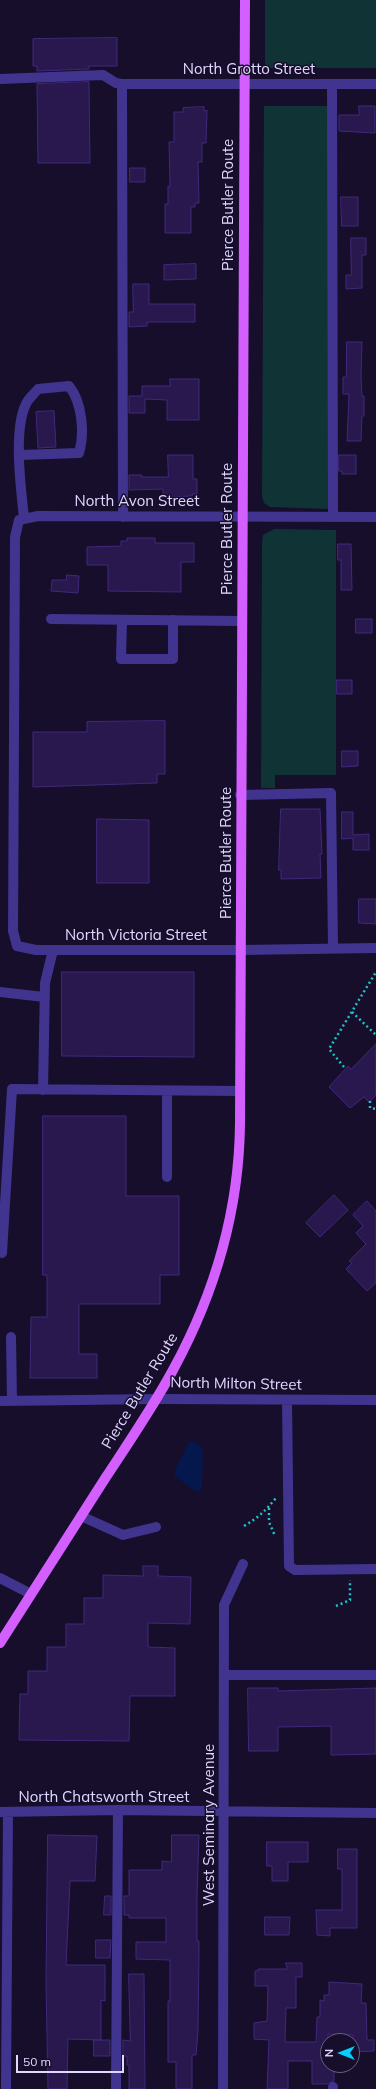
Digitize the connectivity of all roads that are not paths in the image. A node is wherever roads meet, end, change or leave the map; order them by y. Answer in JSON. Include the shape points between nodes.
{"nodes":[{"id":1,"x":245,"y":0,"type":"edge"},
{"id":2,"x":0,"y":79,"type":"edge"},
{"id":3,"x":122,"y":84,"type":"junction"},
{"id":4,"x":244,"y":84,"type":"junction"},
{"id":5,"x":332,"y":84,"type":"junction"},
{"id":6,"x":376,"y":84,"type":"edge"},
{"id":7,"x":20,"y":455,"type":"junction"},
{"id":8,"x":242,"y":516,"type":"junction"},
{"id":9,"x":124,"y":517,"type":"junction"},
{"id":10,"x":333,"y":517,"type":"junction"},
{"id":11,"x":376,"y":517,"type":"edge"},
{"id":12,"x":21,"y":519,"type":"junction"},
{"id":13,"x":51,"y":619,"type":"dead end"},
{"id":14,"x":122,"y":620,"type":"junction"},
{"id":15,"x":173,"y":620,"type":"junction"},
{"id":16,"x":241,"y":621,"type":"junction"},
{"id":17,"x":240,"y":795,"type":"junction"},
{"id":18,"x":333,"y":948,"type":"junction"},
{"id":19,"x":376,"y":948,"type":"edge"},
{"id":20,"x":53,"y":950,"type":"junction"},
{"id":21,"x":241,"y":950,"type":"junction"},
{"id":22,"x":0,"y":992,"type":"edge"},
{"id":23,"x":44,"y":997,"type":"junction"},
{"id":24,"x":43,"y":1090,"type":"junction"},
{"id":25,"x":167,"y":1091,"type":"junction"},
{"id":26,"x":240,"y":1091,"type":"junction"},
{"id":27,"x":167,"y":1177,"type":"dead end"},
{"id":28,"x":2,"y":1253,"type":"dead end"},
{"id":29,"x":11,"y":1337,"type":"dead end"},
{"id":30,"x":156,"y":1398,"type":"junction"},
{"id":31,"x":287,"y":1400,"type":"junction"},
{"id":32,"x":376,"y":1400,"type":"edge"},
{"id":33,"x":0,"y":1401,"type":"edge"},
{"id":34,"x":12,"y":1401,"type":"junction"},
{"id":35,"x":81,"y":1516,"type":"junction"},
{"id":36,"x":156,"y":1527,"type":"dead end"},
{"id":37,"x":243,"y":1564,"type":"dead end"},
{"id":38,"x":376,"y":1569,"type":"edge"},
{"id":39,"x":0,"y":1578,"type":"edge"},
{"id":40,"x":31,"y":1594,"type":"junction"},
{"id":41,"x":0,"y":1643,"type":"edge"},
{"id":42,"x":224,"y":1675,"type":"junction"},
{"id":43,"x":376,"y":1675,"type":"edge"},
{"id":44,"x":118,"y":1810,"type":"junction"},
{"id":45,"x":4,"y":1812,"type":"edge"},
{"id":46,"x":224,"y":1812,"type":"junction"},
{"id":47,"x":376,"y":1813,"type":"edge"},
{"id":48,"x":6,"y":2089,"type":"edge"},
{"id":49,"x":116,"y":2089,"type":"edge"},
{"id":50,"x":223,"y":2089,"type":"edge"}],
"edges":[{"from":1,"to":4,"type":"main road","name":"Pierce Butler Route"},
{"from":2,"to":3,"type":"street","via":[[103,75]]},
{"from":3,"to":4,"type":"street","name":"North Grotto Street"},
{"from":3,"to":9,"type":"street"},
{"from":4,"to":5,"type":"street","name":"North Grotto Street"},
{"from":4,"to":8,"type":"main road","name":"Pierce Butler Route"},
{"from":5,"to":6,"type":"street","name":"North Grotto Street"},
{"from":5,"to":10,"type":"street"},
{"from":7,"to":7,"type":"street","via":[[20,429],[26,404],[38,389],[69,386],[76,394],[80,419],[79,453]]},
{"from":7,"to":12,"type":"street"},
{"from":8,"to":9,"type":"street","name":"North Avon Street"},
{"from":8,"to":10,"type":"street","name":"North Avon Street"},
{"from":8,"to":16,"type":"main road","name":"Pierce Butler Route"},
{"from":9,"to":12,"type":"street","name":"North Avon Street","via":[[38,516]]},
{"from":10,"to":11,"type":"street","name":"North Avon Street"},
{"from":12,"to":20,"type":"street","name":"North Victoria Street","via":[[15,538],[14,561],[13,931],[17,946],[25,949]]},
{"from":13,"to":14,"type":"street"},
{"from":14,"to":15,"type":"street"},
{"from":14,"to":15,"type":"street","via":[[121,659],[173,659]]},
{"from":15,"to":16,"type":"street"},
{"from":16,"to":17,"type":"main road","name":"Pierce Butler Route"},
{"from":17,"to":18,"type":"street","via":[[331,793]]},
{"from":17,"to":21,"type":"main road","name":"Pierce Butler Route"},
{"from":18,"to":19,"type":"street","name":"North Victoria Street"},
{"from":18,"to":21,"type":"street","name":"North Victoria Street"},
{"from":20,"to":21,"type":"street","name":"North Victoria Street"},
{"from":20,"to":23,"type":"street","via":[[44,983]]},
{"from":21,"to":26,"type":"main road","name":"Pierce Butler Route"},
{"from":22,"to":23,"type":"street"},
{"from":23,"to":24,"type":"street"},
{"from":24,"to":25,"type":"street"},
{"from":24,"to":28,"type":"street","via":[[12,1089]]},
{"from":25,"to":26,"type":"street"},
{"from":25,"to":27,"type":"street"},
{"from":26,"to":30,"type":"main road","name":"Pierce Butler Route","via":[[240,1153],[237,1183],[224,1247],[188,1341]]},
{"from":29,"to":34,"type":"street"},
{"from":30,"to":31,"type":"street","name":"North Milton Street"},
{"from":30,"to":34,"type":"street","name":"North Milton Street"},
{"from":30,"to":35,"type":"main road","name":"Pierce Butler Route"},
{"from":31,"to":32,"type":"street","name":"North Milton Street"},
{"from":31,"to":38,"type":"street","via":[[289,1566],[295,1570]]},
{"from":33,"to":34,"type":"street","name":"North Milton Street"},
{"from":35,"to":36,"type":"street","via":[[123,1535]]},
{"from":35,"to":40,"type":"main road","name":"Pierce Butler Route"},
{"from":37,"to":42,"type":"street","name":"West Seminary Avenue","via":[[224,1605]]},
{"from":39,"to":40,"type":"street"},
{"from":40,"to":41,"type":"main road","name":"Pierce Butler Route"},
{"from":42,"to":43,"type":"street"},
{"from":42,"to":46,"type":"street","name":"West Seminary Avenue"},
{"from":44,"to":45,"type":"street","name":"North Chatsworth Street"},
{"from":44,"to":46,"type":"street","name":"North Chatsworth Street"},
{"from":44,"to":49,"type":"street"},
{"from":45,"to":48,"type":"street"},
{"from":46,"to":47,"type":"street","name":"North Chatsworth Street"},
{"from":46,"to":50,"type":"street","name":"West Seminary Avenue"}]}
